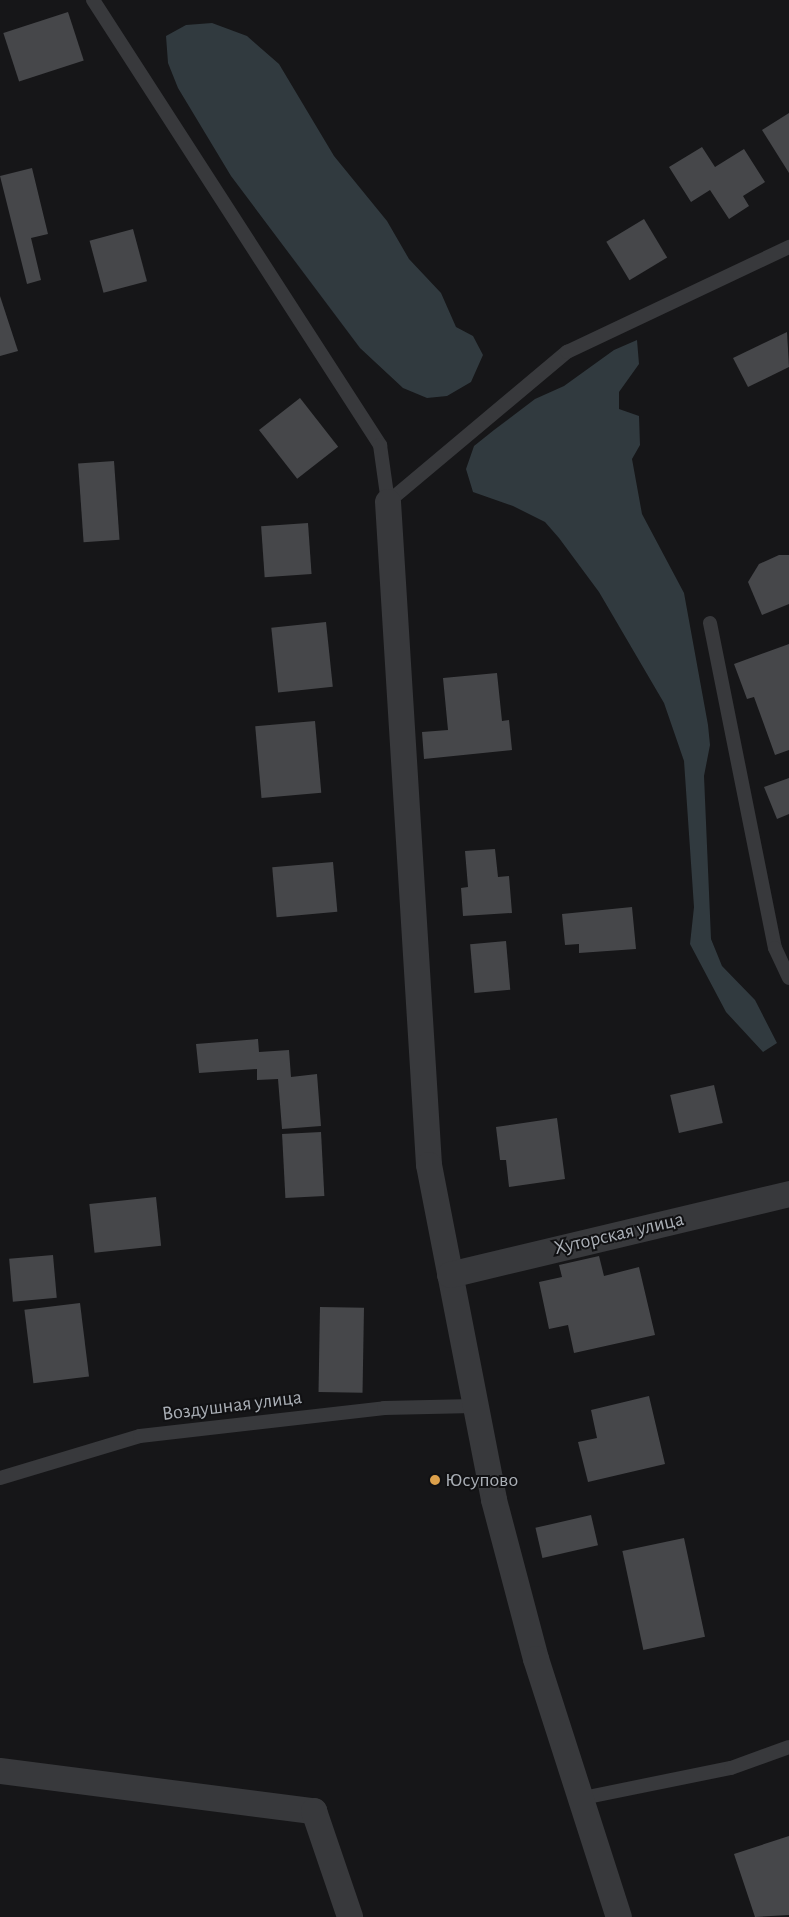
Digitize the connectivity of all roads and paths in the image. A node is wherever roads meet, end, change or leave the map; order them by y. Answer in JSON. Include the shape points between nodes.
{"nodes":[{"id":1,"x":93,"y":0,"type":"edge"},
{"id":2,"x":789,"y":247,"type":"edge"},
{"id":3,"x":388,"y":502,"type":"junction"},
{"id":4,"x":710,"y":623,"type":"dead end"},
{"id":5,"x":789,"y":978,"type":"edge"},
{"id":6,"x":789,"y":1194,"type":"edge"},
{"id":7,"x":450,"y":1274,"type":"junction"},
{"id":8,"x":474,"y":1406,"type":"junction"},
{"id":9,"x":0,"y":1478,"type":"edge"},
{"id":10,"x":789,"y":1747,"type":"edge"},
{"id":11,"x":0,"y":1771,"type":"edge"},
{"id":12,"x":578,"y":1799,"type":"junction"},
{"id":13,"x":350,"y":1917,"type":"edge"},
{"id":14,"x":619,"y":1917,"type":"edge"}],
"edges":[{"from":1,"to":3,"type":"lane","via":[[380,445]]},
{"from":2,"to":3,"type":"lane","via":[[567,352]]},
{"from":3,"to":7,"type":"street","via":[[429,1165]]},
{"from":4,"to":5,"type":"lane","via":[[775,948]]},
{"from":6,"to":7,"type":"street","name":"Хуторская улица"},
{"from":7,"to":8,"type":"street"},
{"from":8,"to":9,"type":"lane","name":"Воздушная улица","via":[[384,1408],[140,1436]]},
{"from":8,"to":12,"type":"street","via":[[494,1500],[533,1650]]},
{"from":10,"to":12,"type":"lane","via":[[731,1768]]},
{"from":11,"to":13,"type":"street","via":[[314,1811]]},
{"from":12,"to":14,"type":"street"}]}
